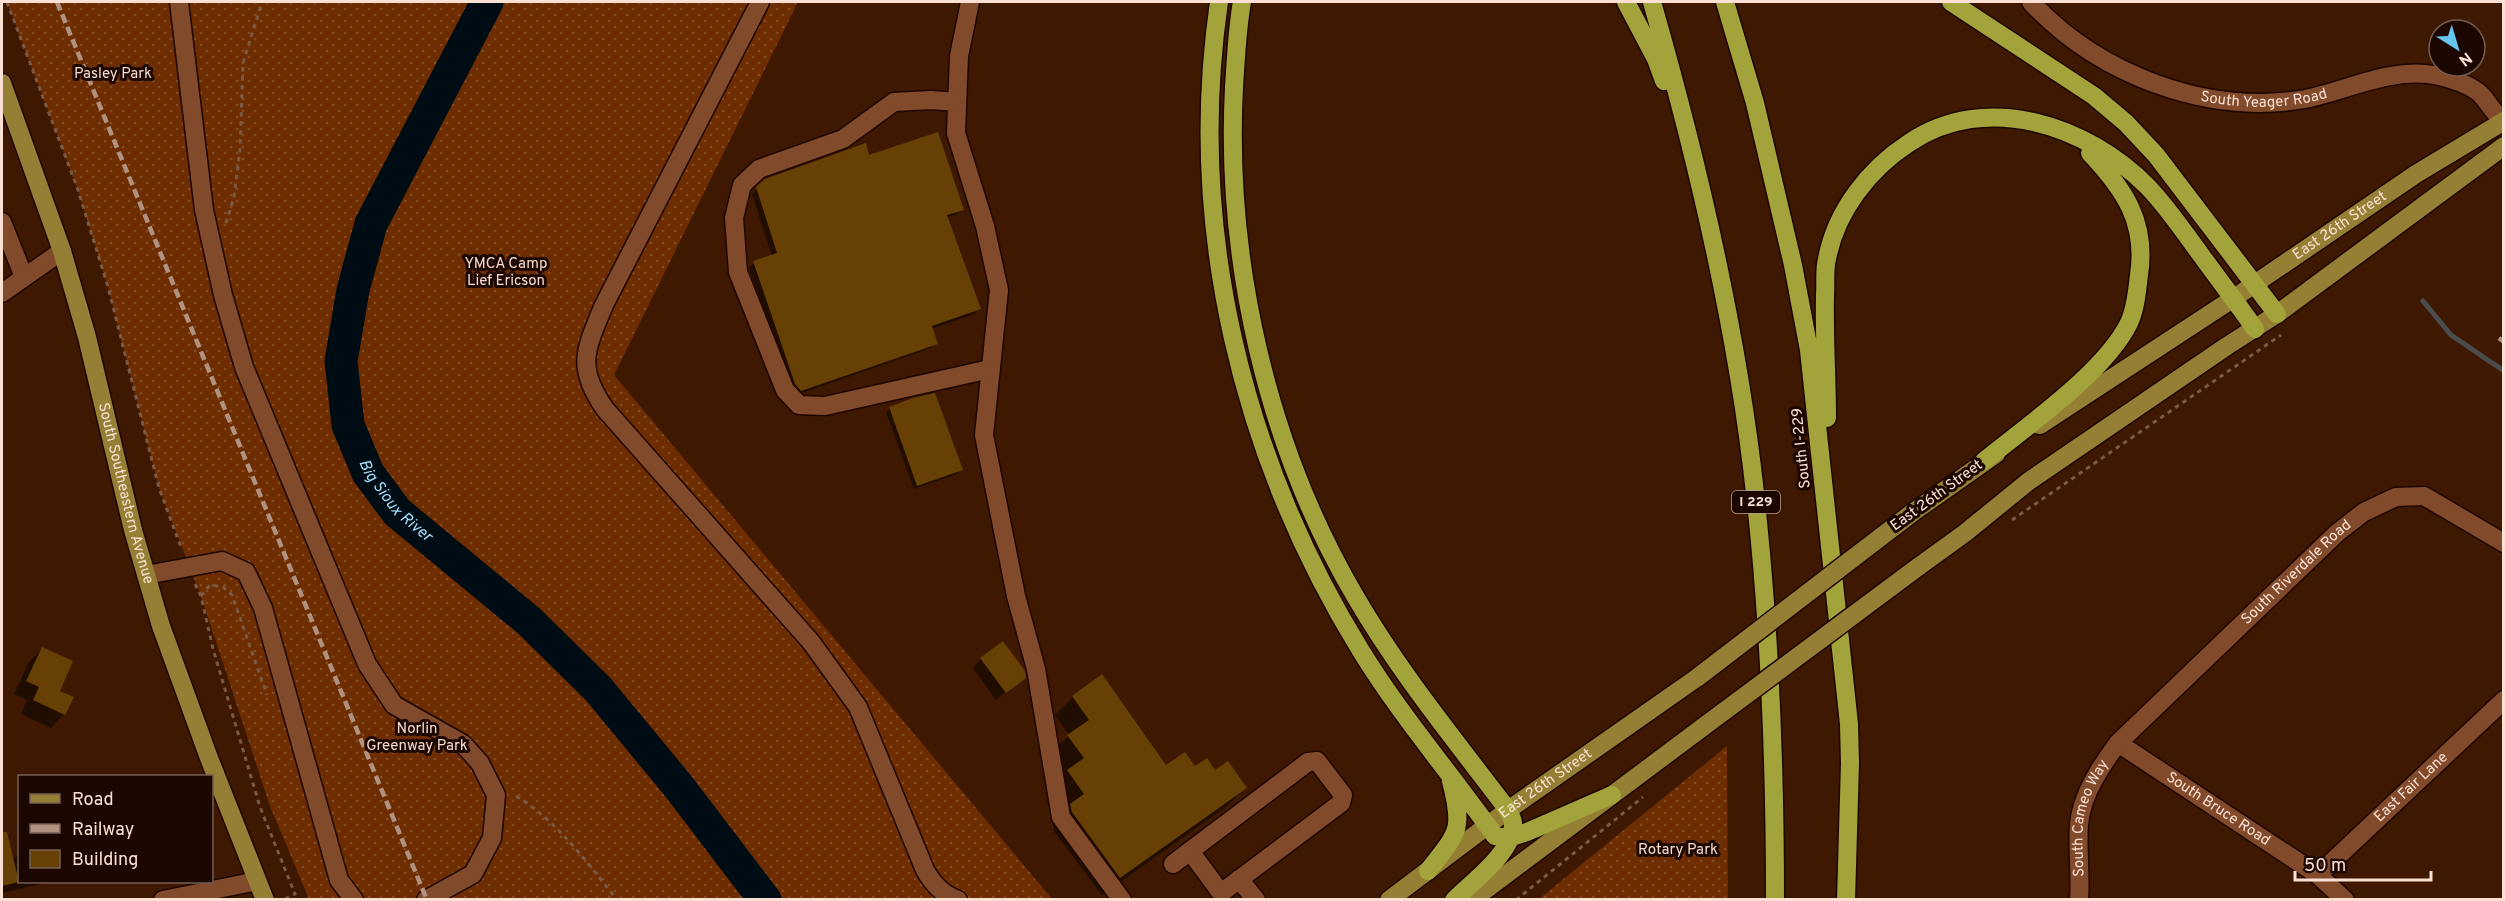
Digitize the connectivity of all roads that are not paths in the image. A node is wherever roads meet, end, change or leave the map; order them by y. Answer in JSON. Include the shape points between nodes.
{"nodes":[{"id":1,"x":179,"y":2,"type":"edge"},
{"id":2,"x":760,"y":2,"type":"edge"},
{"id":3,"x":970,"y":2,"type":"edge"},
{"id":4,"x":1219,"y":2,"type":"edge"},
{"id":5,"x":1242,"y":2,"type":"edge"},
{"id":6,"x":1626,"y":2,"type":"edge"},
{"id":7,"x":1652,"y":2,"type":"edge"},
{"id":8,"x":1725,"y":2,"type":"edge"},
{"id":9,"x":1951,"y":2,"type":"edge"},
{"id":10,"x":2031,"y":2,"type":"edge"},
{"id":11,"x":2,"y":83,"type":"edge"},
{"id":12,"x":957,"y":102,"type":"junction"},
{"id":13,"x":2503,"y":122,"type":"edge"},
{"id":14,"x":2066,"y":133,"type":"junction"},
{"id":15,"x":2504,"y":146,"type":"edge"},
{"id":16,"x":1702,"y":193,"type":"junction"},
{"id":17,"x":2,"y":222,"type":"edge"},
{"id":18,"x":62,"y":251,"type":"junction"},
{"id":19,"x":24,"y":277,"type":"junction"},
{"id":20,"x":2254,"y":284,"type":"junction"},
{"id":21,"x":2,"y":293,"type":"edge"},
{"id":22,"x":2234,"y":298,"type":"junction"},
{"id":23,"x":2277,"y":314,"type":"junction"},
{"id":24,"x":2255,"y":328,"type":"junction"},
{"id":25,"x":990,"y":369,"type":"junction"},
{"id":26,"x":1984,"y":461,"type":"junction"},
{"id":27,"x":1826,"y":507,"type":"junction"},
{"id":28,"x":2504,"y":543,"type":"edge"},
{"id":29,"x":146,"y":575,"type":"junction"},
{"id":30,"x":2504,"y":700,"type":"edge"},
{"id":31,"x":2118,"y":743,"type":"junction"},
{"id":32,"x":1441,"y":764,"type":"junction"},
{"id":33,"x":1612,"y":795,"type":"junction"},
{"id":34,"x":1508,"y":810,"type":"junction"},
{"id":35,"x":1487,"y":825,"type":"junction"},
{"id":36,"x":1509,"y":838,"type":"junction"},
{"id":37,"x":1190,"y":851,"type":"junction"},
{"id":38,"x":1173,"y":864,"type":"dead end"},
{"id":39,"x":1428,"y":871,"type":"junction"},
{"id":40,"x":2318,"y":874,"type":"junction"},
{"id":41,"x":257,"y":881,"type":"junction"},
{"id":42,"x":1245,"y":892,"type":"edge"},
{"id":43,"x":163,"y":900,"type":"edge"},
{"id":44,"x":266,"y":900,"type":"edge"},
{"id":45,"x":354,"y":900,"type":"edge"},
{"id":46,"x":426,"y":900,"type":"edge"},
{"id":47,"x":958,"y":900,"type":"edge"},
{"id":48,"x":1122,"y":900,"type":"edge"},
{"id":49,"x":1389,"y":900,"type":"edge"},
{"id":50,"x":1454,"y":900,"type":"edge"},
{"id":51,"x":1472,"y":900,"type":"edge"},
{"id":52,"x":1775,"y":900,"type":"edge"},
{"id":53,"x":1846,"y":900,"type":"edge"},
{"id":54,"x":2079,"y":900,"type":"edge"},
{"id":55,"x":2346,"y":900,"type":"edge"}],
"edges":[{"from":1,"to":46,"type":"street","via":[[204,210],[244,367],[367,664],[394,705],[463,744],[480,763],[496,795],[492,838],[473,874]]},
{"from":2,"to":47,"type":"street","via":[[604,304],[585,364],[591,389],[605,409],[812,642],[846,687],[858,707],[925,870],[934,885]]},
{"from":3,"to":12,"type":"street","via":[[959,56]]},
{"from":4,"to":32,"type":"highway","via":[[1211,90],[1211,200],[1228,320],[1254,421],[1293,526],[1316,572],[1362,652]]},
{"from":5,"to":34,"type":"highway","via":[[1233,117],[1238,237],[1256,340],[1288,448],[1309,503],[1354,595],[1409,679]]},
{"from":6,"to":16,"type":"highway","via":[[1656,59]]},
{"from":7,"to":16,"type":"highway","number":"I 229","via":[[1683,108]]},
{"from":8,"to":27,"type":"highway","name":"South I-229","via":[[1755,103],[1793,265],[1809,350]]},
{"from":9,"to":20,"type":"highway","via":[[2094,96],[2126,123],[2156,155]]},
{"from":10,"to":13,"type":"street","name":"South Yeager Road","via":[[2086,47],[2128,73],[2184,94],[2245,104],[2304,99],[2402,74],[2433,75],[2459,82],[2482,96]]},
{"from":11,"to":18,"type":"main road","name":"South Southeastern Avenue"},
{"from":12,"to":25,"type":"street","via":[[956,133],[985,226],[999,290]]},
{"from":12,"to":25,"type":"street","via":[[894,102],[843,139],[759,169],[742,185],[734,218],[738,272],[785,390],[799,405],[825,406]]},
{"from":13,"to":20,"type":"main road","name":"East 26th Street","via":[[2416,174]]},
{"from":14,"to":22,"type":"highway","via":[[2098,149],[2146,185]]},
{"from":14,"to":26,"type":"highway","via":[[2108,172],[2133,212],[2141,264],[2134,309],[2128,325],[2094,370]]},
{"from":14,"to":27,"type":"highway","via":[[2044,123],[1995,117],[1945,124],[1896,151],[1856,193],[1827,260]]},
{"from":15,"to":23,"type":"main road"},
{"from":16,"to":52,"type":"highway","number":"I 229","via":[[1738,374],[1755,493],[1768,650]]},
{"from":17,"to":19,"type":"street"},
{"from":18,"to":19,"type":"street"},
{"from":18,"to":29,"type":"main road","name":"South Southeastern Avenue"},
{"from":19,"to":21,"type":"street"},
{"from":20,"to":22,"type":"main road","name":"East 26th Street"},
{"from":20,"to":23,"type":"highway"},
{"from":22,"to":24,"type":"highway"},
{"from":22,"to":26,"type":"main road","name":"East 26th Street"},
{"from":23,"to":24,"type":"main road"},
{"from":24,"to":33,"type":"main road","bridge":true,"via":[[2029,481],[1965,533]]},
{"from":25,"to":48,"type":"street","via":[[984,435],[1016,596],[1036,669],[1061,817]]},
{"from":26,"to":34,"type":"main road","name":"East 26th Street","bridge":true,"via":[[1698,677]]},
{"from":27,"to":53,"type":"highway","name":"South I-229","via":[[1849,724]]},
{"from":28,"to":31,"type":"street","name":"South Riverdale Road","via":[[2424,496],[2396,497],[2364,512],[2337,533]]},
{"from":29,"to":41,"type":"main road","name":"South Southeastern Avenue","via":[[186,696]]},
{"from":29,"to":45,"type":"street","via":[[222,561],[246,572],[263,608],[339,880]]},
{"from":30,"to":40,"type":"street","name":"East Fair Lane"},
{"from":31,"to":40,"type":"street","name":"South Bruce Road"},
{"from":31,"to":54,"type":"street","name":"South Cameo Way","via":[[2091,786],[2079,822]]},
{"from":32,"to":35,"type":"highway"},
{"from":32,"to":39,"type":"highway","via":[[1451,781],[1458,812],[1457,831]]},
{"from":33,"to":36,"type":"highway"},
{"from":33,"to":51,"type":"main road"},
{"from":34,"to":35,"type":"main road","name":"East 26th Street"},
{"from":34,"to":36,"type":"highway","via":[[1513,823]]},
{"from":35,"to":36,"type":"highway","via":[[1495,836]]},
{"from":35,"to":39,"type":"main road","name":"East 26th Street"},
{"from":36,"to":50,"type":"highway","via":[[1495,862]]},
{"from":37,"to":38,"type":"street"},
{"from":37,"to":42,"type":"street","via":[[1221,893]]},
{"from":37,"to":42,"type":"street","via":[[1308,762],[1317,761],[1343,795],[1341,803]]},
{"from":39,"to":49,"type":"main road","name":"East 26th Street"},
{"from":40,"to":55,"type":"street","name":"South Bruce Road"},
{"from":41,"to":43,"type":"street"},
{"from":41,"to":44,"type":"main road","name":"South Southeastern Avenue"}]}
